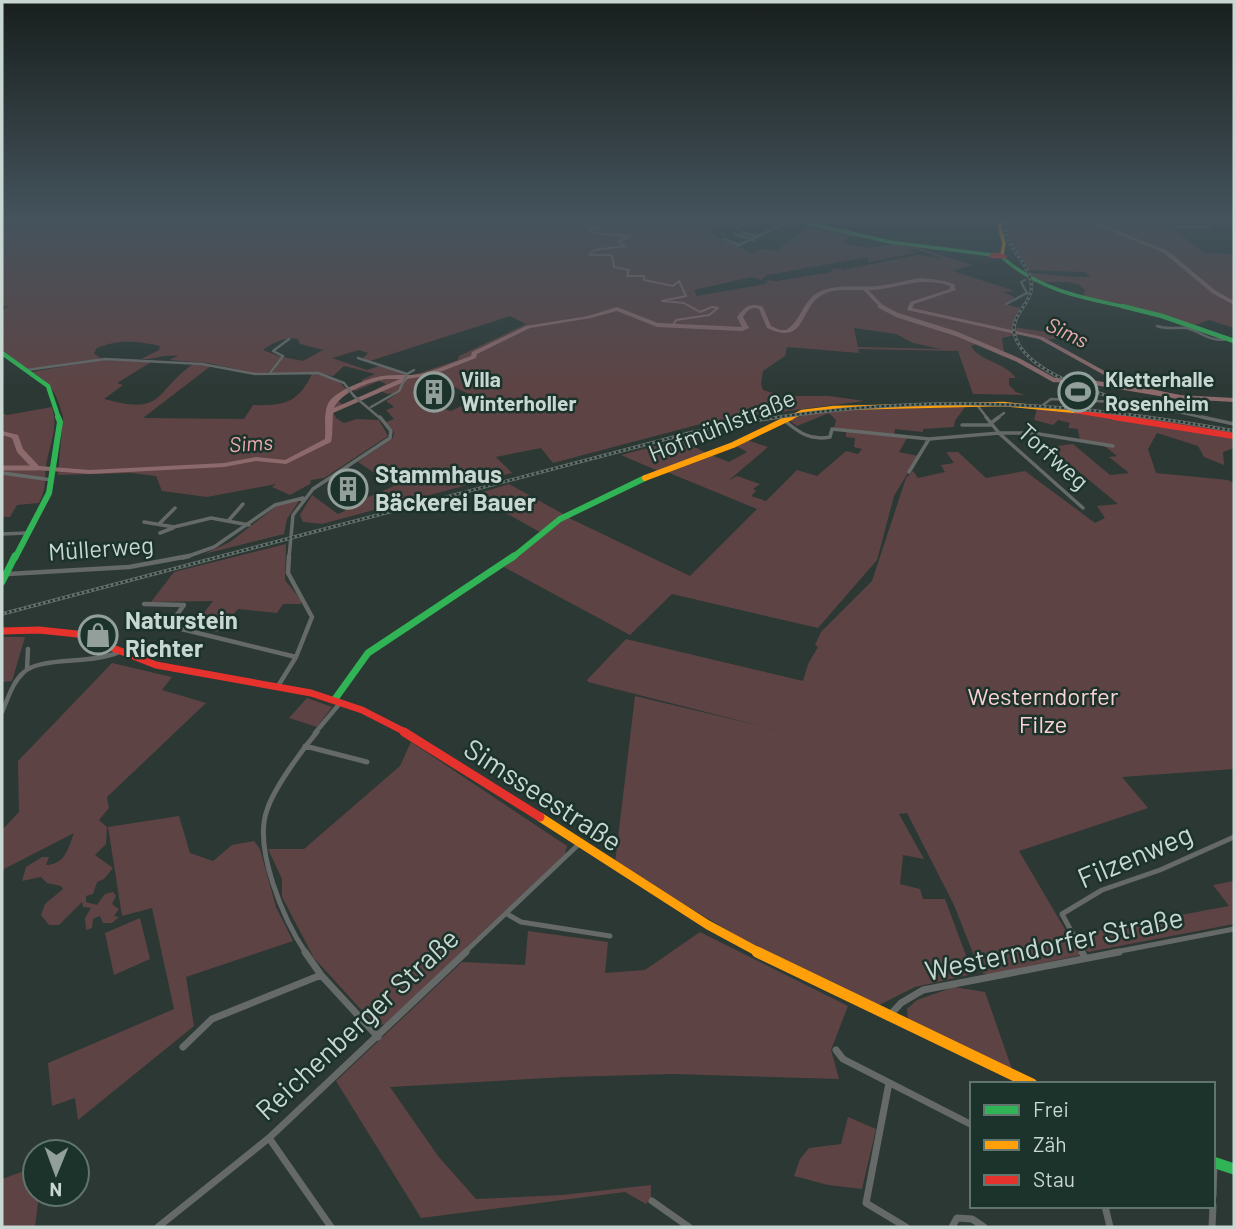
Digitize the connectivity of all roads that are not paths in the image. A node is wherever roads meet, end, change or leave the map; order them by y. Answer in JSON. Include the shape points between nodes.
{"nodes":[{"id":1,"x":1021,"y":276,"type":"edge"},
{"id":2,"x":1025,"y":280,"type":"junction"},
{"id":3,"x":1006,"y":304,"type":"dead end"},
{"id":4,"x":1157,"y":326,"type":"dead end"},
{"id":5,"x":289,"y":339,"type":"dead end"},
{"id":6,"x":1230,"y":340,"type":"edge"},
{"id":7,"x":2,"y":352,"type":"edge"},
{"id":8,"x":358,"y":358,"type":"dead end"},
{"id":9,"x":414,"y":370,"type":"dead end"},
{"id":10,"x":26,"y":371,"type":"junction"},
{"id":11,"x":269,"y":374,"type":"junction"},
{"id":12,"x":407,"y":377,"type":"junction"},
{"id":13,"x":976,"y":404,"type":"junction"},
{"id":14,"x":1042,"y":406,"type":"junction"},
{"id":15,"x":371,"y":407,"type":"junction"},
{"id":16,"x":1004,"y":413,"type":"dead end"},
{"id":17,"x":784,"y":420,"type":"junction"},
{"id":18,"x":991,"y":424,"type":"junction"},
{"id":19,"x":1234,"y":424,"type":"edge"},
{"id":20,"x":962,"y":425,"type":"dead end"},
{"id":21,"x":999,"y":433,"type":"junction"},
{"id":22,"x":1234,"y":436,"type":"edge"},
{"id":23,"x":929,"y":439,"type":"junction"},
{"id":24,"x":1113,"y":446,"type":"dead end"},
{"id":25,"x":54,"y":472,"type":"junction"},
{"id":26,"x":909,"y":472,"type":"dead end"},
{"id":27,"x":2,"y":473,"type":"edge"},
{"id":28,"x":304,"y":498,"type":"junction"},
{"id":29,"x":243,"y":505,"type":"dead end"},
{"id":30,"x":175,"y":508,"type":"dead end"},
{"id":31,"x":1083,"y":508,"type":"dead end"},
{"id":32,"x":228,"y":521,"type":"junction"},
{"id":33,"x":144,"y":522,"type":"dead end"},
{"id":34,"x":159,"y":524,"type":"junction"},
{"id":35,"x":249,"y":525,"type":"junction"},
{"id":36,"x":174,"y":527,"type":"junction"},
{"id":37,"x":26,"y":533,"type":"junction"},
{"id":38,"x":160,"y":533,"type":"dead end"},
{"id":39,"x":2,"y":534,"type":"edge"},
{"id":40,"x":8,"y":574,"type":"junction"},
{"id":41,"x":2,"y":582,"type":"edge"},
{"id":42,"x":144,"y":604,"type":"dead end"},
{"id":43,"x":2,"y":631,"type":"edge"},
{"id":44,"x":28,"y":649,"type":"dead end"},
{"id":45,"x":119,"y":652,"type":"junction"},
{"id":46,"x":296,"y":657,"type":"junction"},
{"id":47,"x":27,"y":669,"type":"junction"},
{"id":48,"x":278,"y":687,"type":"junction"},
{"id":49,"x":338,"y":700,"type":"junction"},
{"id":50,"x":2,"y":712,"type":"edge"},
{"id":51,"x":305,"y":746,"type":"junction"},
{"id":52,"x":368,"y":762,"type":"dead end"},
{"id":53,"x":1234,"y":837,"type":"edge"},
{"id":54,"x":579,"y":844,"type":"junction"},
{"id":55,"x":507,"y":914,"type":"junction"},
{"id":56,"x":1234,"y":929,"type":"edge"},
{"id":57,"x":610,"y":936,"type":"dead end"},
{"id":58,"x":1085,"y":958,"type":"junction"},
{"id":59,"x":321,"y":975,"type":"junction"},
{"id":60,"x":890,"y":1016,"type":"junction"},
{"id":61,"x":378,"y":1037,"type":"junction"},
{"id":62,"x":183,"y":1047,"type":"dead end"},
{"id":63,"x":836,"y":1049,"type":"dead end"},
{"id":64,"x":1028,"y":1082,"type":"edge"},
{"id":65,"x":888,"y":1083,"type":"junction"},
{"id":66,"x":970,"y":1124,"type":"edge"},
{"id":67,"x":269,"y":1138,"type":"junction"},
{"id":68,"x":1215,"y":1162,"type":"edge"},
{"id":69,"x":1234,"y":1169,"type":"edge"},
{"id":70,"x":652,"y":1201,"type":"dead end"},
{"id":71,"x":1105,"y":1208,"type":"edge"},
{"id":72,"x":1213,"y":1208,"type":"edge"},
{"id":73,"x":158,"y":1227,"type":"edge"},
{"id":74,"x":331,"y":1227,"type":"edge"},
{"id":75,"x":689,"y":1227,"type":"edge"},
{"id":76,"x":906,"y":1227,"type":"edge"},
{"id":77,"x":952,"y":1227,"type":"edge"},
{"id":78,"x":984,"y":1227,"type":"edge"},
{"id":79,"x":1110,"y":1227,"type":"edge"},
{"id":80,"x":1212,"y":1227,"type":"edge"}],
"edges":[{"from":1,"to":2,"type":"main road"},
{"from":2,"to":3,"type":"street","via":[[1021,282],[1027,293]]},
{"from":2,"to":6,"type":"main road"},
{"from":4,"to":6,"type":"street"},
{"from":5,"to":11,"type":"street","via":[[273,351],[283,356]]},
{"from":7,"to":10,"type":"main road"},
{"from":8,"to":12,"type":"street"},
{"from":9,"to":12,"type":"street"},
{"from":10,"to":11,"type":"street","via":[[105,359],[192,363]]},
{"from":10,"to":25,"type":"main road","via":[[48,386],[60,413]]},
{"from":11,"to":15,"type":"street","via":[[318,373],[338,379]]},
{"from":12,"to":15,"type":"street","via":[[399,391]]},
{"from":13,"to":14,"type":"main road","name":"Hofmühlstraße"},
{"from":13,"to":17,"type":"main road","name":"Hofmühlstraße","via":[[834,408],[802,412]]},
{"from":13,"to":18,"type":"street","name":"Torfweg"},
{"from":14,"to":19,"type":"street","name":"Hofmühlstraße","via":[[1051,399],[1134,403]]},
{"from":14,"to":22,"type":"main road"},
{"from":15,"to":28,"type":"street","via":[[391,431],[390,438]]},
{"from":16,"to":18,"type":"street"},
{"from":17,"to":23,"type":"street","via":[[799,434],[818,438],[830,437],[832,429]]},
{"from":17,"to":49,"type":"main road","name":"Hofmühlstraße","via":[[733,445],[630,484],[560,519],[507,562],[368,653]]},
{"from":18,"to":20,"type":"street"},
{"from":18,"to":21,"type":"street","name":"Torfweg"},
{"from":21,"to":23,"type":"street"},
{"from":21,"to":24,"type":"street","via":[[1033,433]]},
{"from":21,"to":31,"type":"street","name":"Torfweg"},
{"from":23,"to":26,"type":"street"},
{"from":25,"to":27,"type":"street","via":[[42,480]]},
{"from":25,"to":37,"type":"main road","via":[[49,493]]},
{"from":28,"to":35,"type":"street","name":"Müllerweg","via":[[279,502]]},
{"from":28,"to":46,"type":"street","via":[[291,524],[288,573],[312,617]]},
{"from":29,"to":32,"type":"street"},
{"from":30,"to":34,"type":"street","name":"Müllerweg"},
{"from":32,"to":35,"type":"street"},
{"from":32,"to":36,"type":"street","via":[[204,519]]},
{"from":33,"to":34,"type":"street"},
{"from":34,"to":36,"type":"street"},
{"from":35,"to":40,"type":"street","name":"Müllerweg","via":[[203,552],[157,565]]},
{"from":36,"to":38,"type":"street","name":"Müllerweg"},
{"from":37,"to":39,"type":"street"},
{"from":37,"to":40,"type":"main road"},
{"from":40,"to":41,"type":"main road"},
{"from":42,"to":46,"type":"street","via":[[184,605],[169,626]]},
{"from":43,"to":45,"type":"main road","name":"Simsseestraße","via":[[77,634]]},
{"from":44,"to":47,"type":"street"},
{"from":45,"to":47,"type":"street","via":[[94,662]]},
{"from":45,"to":48,"type":"main road","name":"Simsseestraße","via":[[179,671]]},
{"from":46,"to":48,"type":"street"},
{"from":47,"to":50,"type":"street"},
{"from":48,"to":49,"type":"main road","name":"Simsseestraße"},
{"from":49,"to":51,"type":"street"},
{"from":49,"to":54,"type":"main road","name":"Simsseestraße","via":[[424,743]]},
{"from":51,"to":52,"type":"street"},
{"from":51,"to":59,"type":"street","via":[[276,791],[264,826],[275,891],[297,940]]},
{"from":53,"to":58,"type":"street","name":"Filzenweg","via":[[1102,890],[1062,914]]},
{"from":54,"to":55,"type":"street","name":"Reichenberger Straße"},
{"from":54,"to":60,"type":"main road","name":"Simsseestraße","via":[[708,925]]},
{"from":55,"to":57,"type":"street","via":[[521,922]]},
{"from":55,"to":61,"type":"street","name":"Reichenberger Straße"},
{"from":56,"to":58,"type":"street","name":"Westerndorfer Straße"},
{"from":58,"to":60,"type":"street","name":"Westerndorfer Straße","via":[[922,990]]},
{"from":59,"to":61,"type":"street"},
{"from":59,"to":62,"type":"street","via":[[212,1019]]},
{"from":60,"to":64,"type":"main road","name":"Simsseestraße"},
{"from":61,"to":67,"type":"street","name":"Reichenberger Straße"},
{"from":63,"to":65,"type":"street","via":[[842,1059]]},
{"from":65,"to":66,"type":"street"},
{"from":65,"to":76,"type":"street","via":[[866,1203]]},
{"from":67,"to":73,"type":"street","name":"Reichenberger Straße"},
{"from":67,"to":74,"type":"street"},
{"from":68,"to":69,"type":"main road"},
{"from":70,"to":75,"type":"street"},
{"from":71,"to":79,"type":"street"},
{"from":72,"to":80,"type":"street"},
{"from":77,"to":78,"type":"street","via":[[957,1218],[965,1218]]}]}
